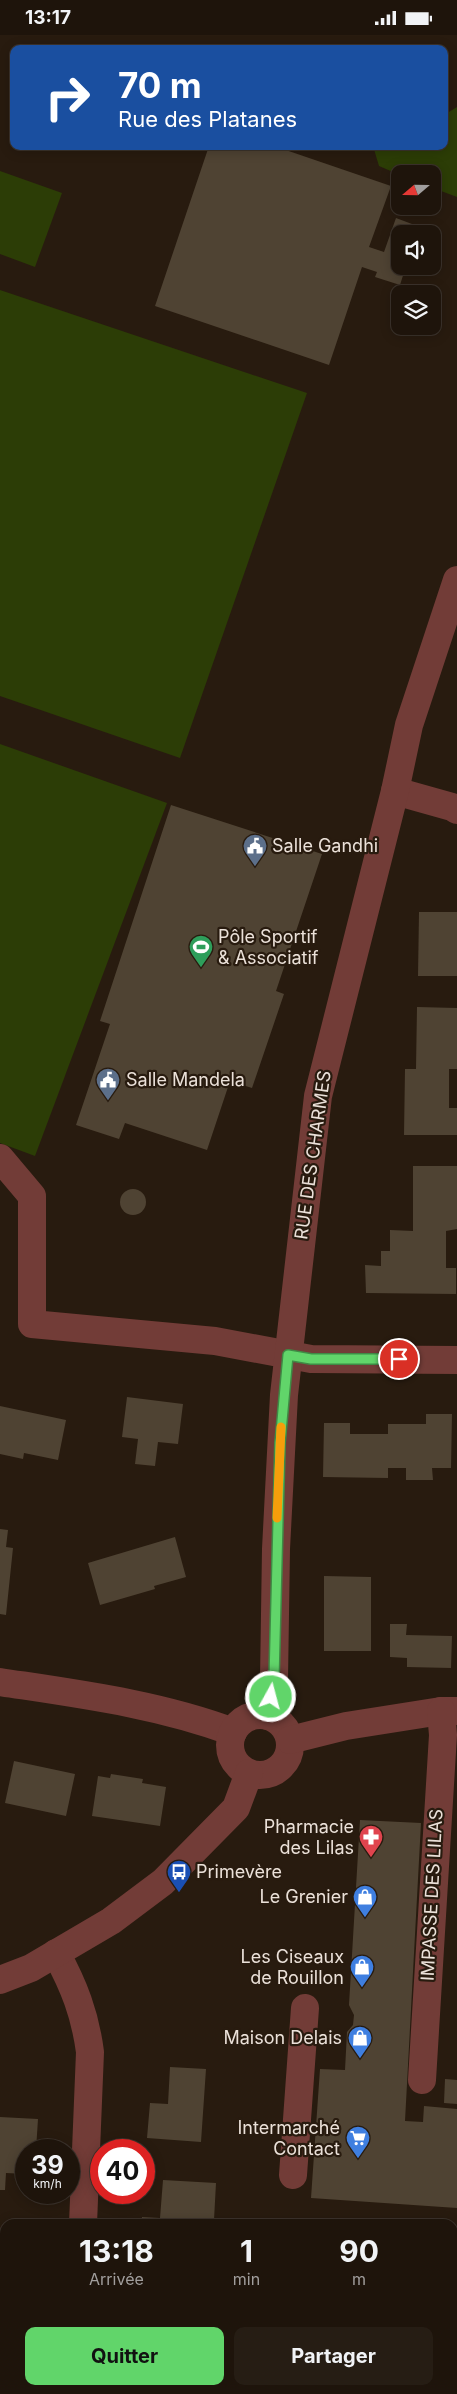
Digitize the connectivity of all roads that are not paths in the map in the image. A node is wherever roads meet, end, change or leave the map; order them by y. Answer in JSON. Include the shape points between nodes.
{"nodes":[{"id":1,"x":457,"y":580,"type":"edge"},
{"id":2,"x":394,"y":791,"type":"junction"},
{"id":3,"x":457,"y":810,"type":"edge"},
{"id":4,"x":0,"y":1158,"type":"edge"},
{"id":5,"x":288,"y":1355,"type":"junction"},
{"id":6,"x":457,"y":1360,"type":"edge"},
{"id":7,"x":0,"y":1682,"type":"edge"},
{"id":8,"x":449,"y":1711,"type":"edge"},
{"id":9,"x":268,"y":1716,"type":"junction"},
{"id":10,"x":233,"y":1732,"type":"junction"},
{"id":11,"x":290,"y":1739,"type":"junction"},
{"id":12,"x":249,"y":1773,"type":"junction"},
{"id":13,"x":56,"y":1953,"type":"junction"},
{"id":14,"x":0,"y":1980,"type":"edge"},
{"id":15,"x":305,"y":2008,"type":"dead end"},
{"id":16,"x":422,"y":2080,"type":"dead end"},
{"id":17,"x":293,"y":2175,"type":"dead end"},
{"id":18,"x":83,"y":2219,"type":"edge"}],
"edges":[{"from":1,"to":2,"type":"street","name":"RUE DES CHARMES","via":[[408,725]]},
{"from":2,"to":3,"type":"street"},
{"from":2,"to":5,"type":"street","name":"RUE DES CHARMES","via":[[318,1096]]},
{"from":4,"to":5,"type":"street","via":[[32,1196],[32,1324],[215,1341]]},
{"from":5,"to":6,"type":"street","via":[[311,1359]]},
{"from":5,"to":9,"type":"street","name":"RUE DES CHARMES","via":[[280,1453],[274,1679]]},
{"from":7,"to":10,"type":"street","via":[[168,1710]]},
{"from":8,"to":11,"type":"street","via":[[346,1726]]},
{"from":8,"to":16,"type":"street","name":"IMPASSE DES LILAS","via":[[443,1735]]},
{"from":9,"to":10,"type":"street","via":[[248,1718]]},
{"from":9,"to":11,"type":"street","via":[[283,1724]]},
{"from":10,"to":12,"type":"street","via":[[232,1756]]},
{"from":11,"to":12,"type":"street","via":[[288,1755],[280,1767],[266,1774]]},
{"from":12,"to":13,"type":"street","via":[[236,1808],[163,1882],[111,1921]]},
{"from":13,"to":14,"type":"street","via":[[31,1968]]},
{"from":13,"to":18,"type":"street","via":[[73,1984],[87,2027],[90,2052]]},
{"from":15,"to":17,"type":"street"}]}
